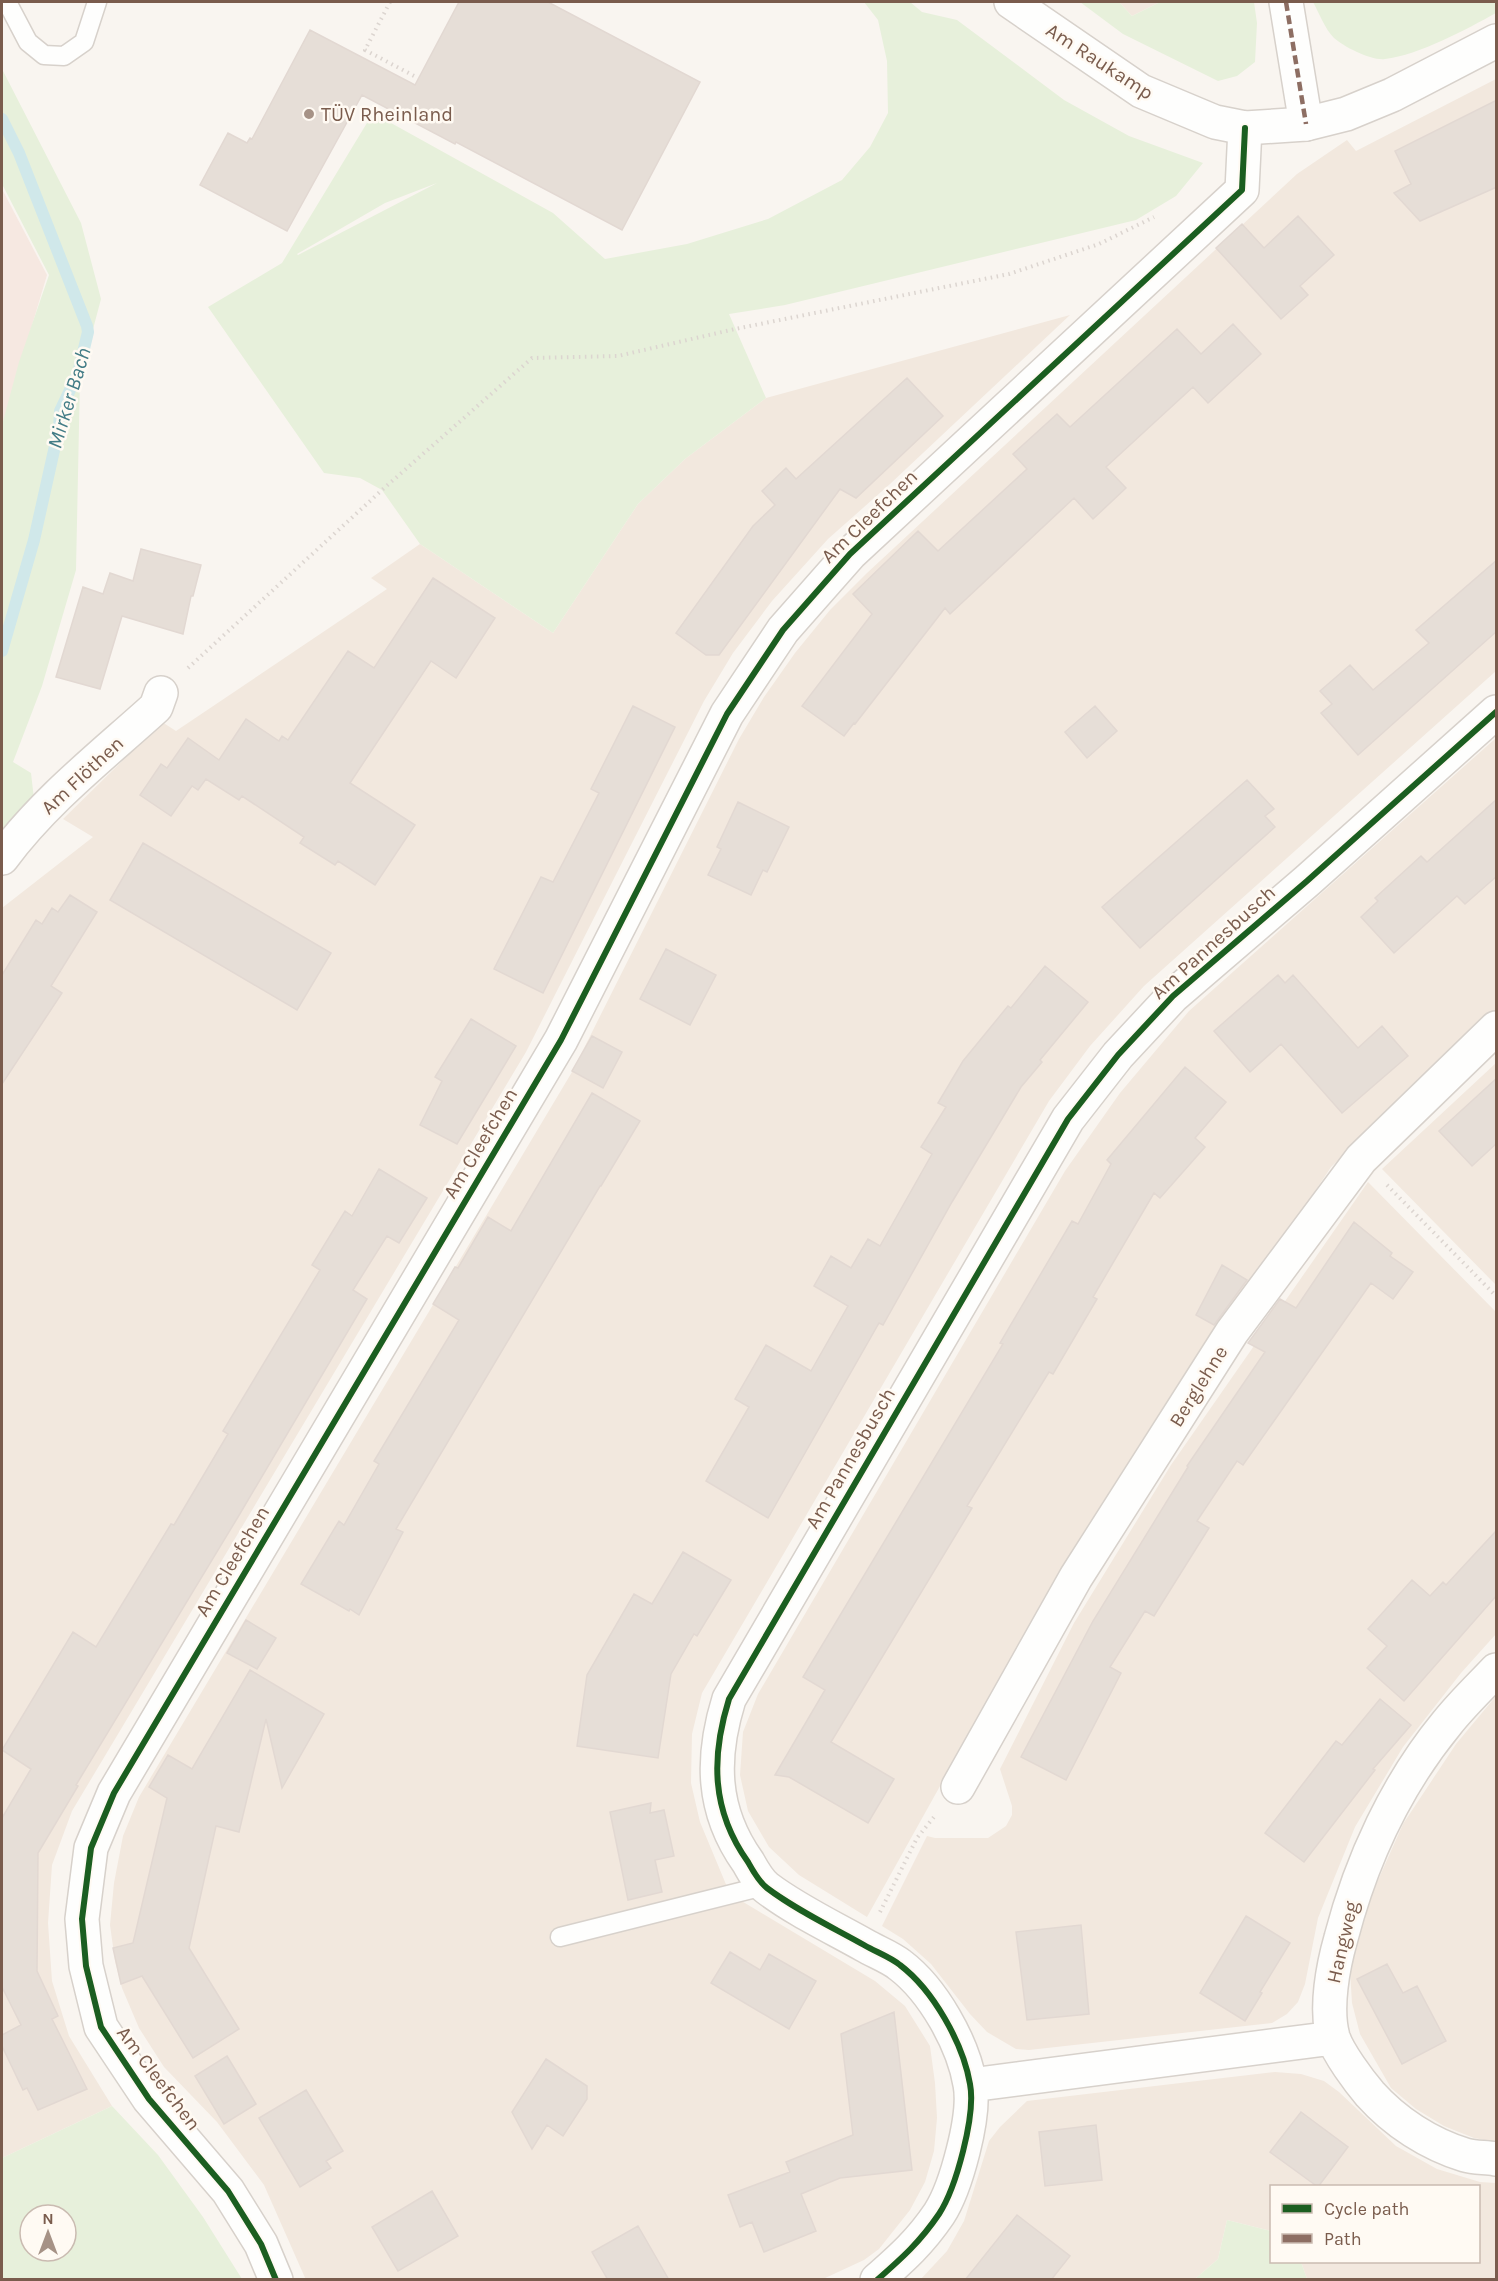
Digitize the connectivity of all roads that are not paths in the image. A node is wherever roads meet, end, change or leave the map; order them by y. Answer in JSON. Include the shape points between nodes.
{"nodes":[{"id":1,"x":7,"y":2,"type":"edge"},
{"id":2,"x":97,"y":2,"type":"edge"},
{"id":3,"x":1011,"y":2,"type":"edge"},
{"id":4,"x":1286,"y":2,"type":"edge"},
{"id":5,"x":1497,"y":41,"type":"edge"},
{"id":6,"x":1306,"y":124,"type":"junction"},
{"id":7,"x":1245,"y":128,"type":"junction"},
{"id":8,"x":161,"y":693,"type":"road end"},
{"id":9,"x":1497,"y":712,"type":"edge"},
{"id":10,"x":2,"y":858,"type":"edge"},
{"id":11,"x":1497,"y":1028,"type":"edge"},
{"id":12,"x":1497,"y":1670,"type":"edge"},
{"id":13,"x":958,"y":1787,"type":"dead end"},
{"id":14,"x":764,"y":1886,"type":"junction"},
{"id":15,"x":560,"y":1936,"type":"dead end"},
{"id":16,"x":1333,"y":2038,"type":"junction"},
{"id":17,"x":971,"y":2085,"type":"junction"},
{"id":18,"x":1497,"y":2158,"type":"edge"},
{"id":19,"x":276,"y":2280,"type":"edge"},
{"id":20,"x":876,"y":2280,"type":"edge"}],
"edges":[{"from":1,"to":2,"type":"lane","via":[[28,42],[44,55],[63,56],[84,42]]},
{"from":3,"to":7,"type":"street","name":"Am Raukamp","via":[[1141,91],[1215,122]]},
{"from":4,"to":6,"type":"street"},
{"from":5,"to":6,"type":"street","name":"Am Raukamp","via":[[1392,95],[1346,114]]},
{"from":6,"to":7,"type":"street","name":"Am Raukamp"},
{"from":7,"to":19,"type":"street","name":"Am Cleefchen","via":[[1242,190],[850,554],[783,630],[727,714],[561,1040],[114,1793],[91,1848],[82,1919],[86,1966],[101,2027],[149,2099],[228,2191],[261,2244]]},
{"from":8,"to":10,"type":"street","name":"Am Flöthen","via":[[156,707],[71,783],[17,837]]},
{"from":9,"to":14,"type":"street","name":"Am Pannesbusch","via":[[1173,996],[1118,1055],[1068,1119],[729,1698],[719,1730],[716,1770],[720,1803],[737,1848]]},
{"from":11,"to":13,"type":"street","name":"Berglehne","via":[[1361,1159],[1226,1342],[1076,1577]]},
{"from":12,"to":16,"type":"street","name":"Hangweg","via":[[1446,1723],[1413,1770],[1381,1827],[1353,1892],[1335,1959],[1330,1997]]},
{"from":14,"to":15,"type":"lane"},
{"from":14,"to":17,"type":"street","name":"Am Pannesbusch","via":[[899,1964],[926,1989],[953,2031]]},
{"from":16,"to":17,"type":"street"},
{"from":16,"to":18,"type":"street","via":[[1357,2078],[1383,2108],[1424,2139],[1466,2155]]},
{"from":17,"to":20,"type":"street","name":"Am Pannesbusch","via":[[969,2124],[958,2168],[940,2213],[911,2251]]}]}
